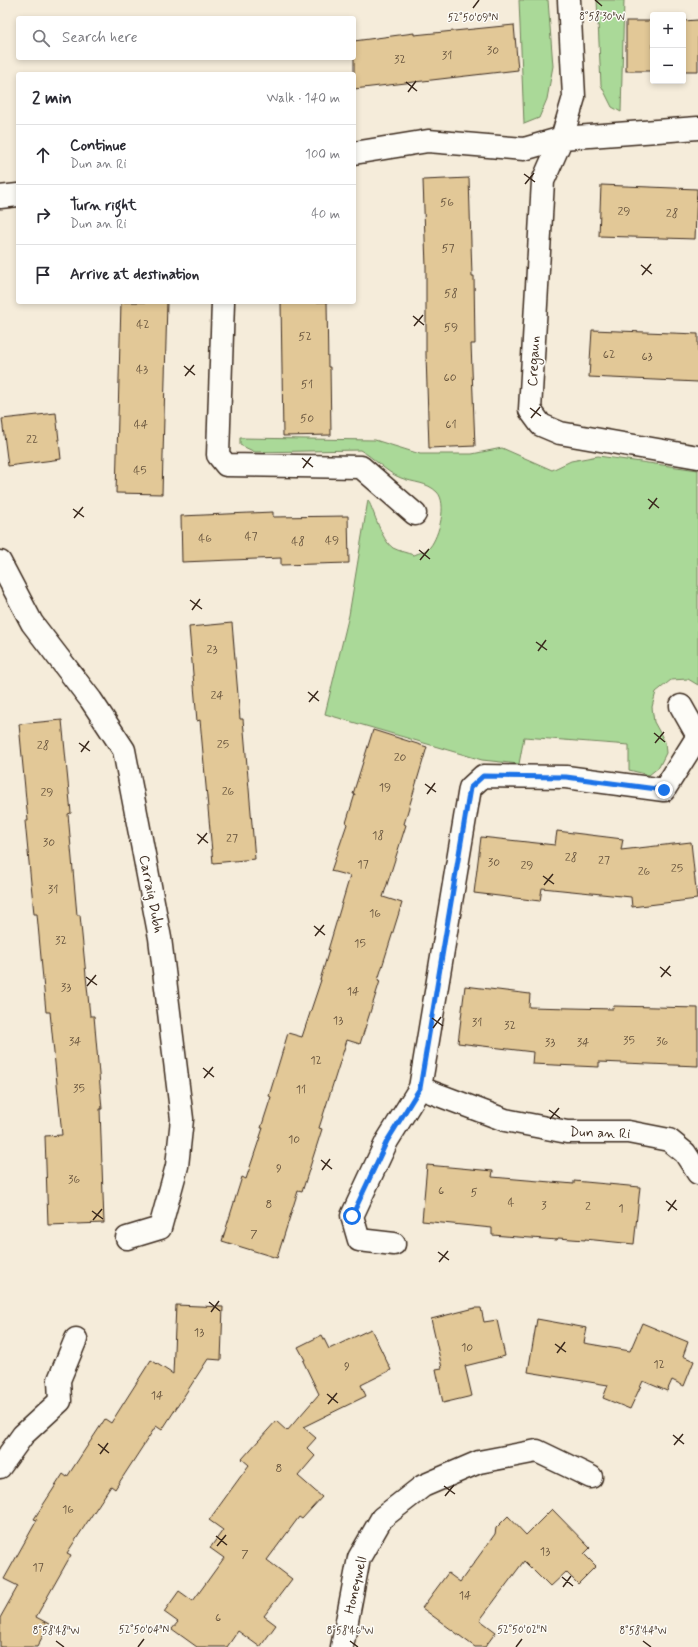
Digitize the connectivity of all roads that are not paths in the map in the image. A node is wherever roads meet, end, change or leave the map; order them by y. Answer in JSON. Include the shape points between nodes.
{"nodes":[{"id":1,"x":569,"y":0,"type":"edge"},
{"id":2,"x":698,"y":128,"type":"edge"},
{"id":3,"x":562,"y":138,"type":"junction"},
{"id":4,"x":356,"y":153,"type":"edge"},
{"id":5,"x":16,"y":195,"type":"edge"},
{"id":6,"x":0,"y":197,"type":"edge"},
{"id":7,"x":223,"y":304,"type":"edge"},
{"id":8,"x":698,"y":457,"type":"edge"},
{"id":9,"x":415,"y":514,"type":"dead end"},
{"id":10,"x":0,"y":562,"type":"edge"},
{"id":11,"x":681,"y":706,"type":"dead end"},
{"id":12,"x":698,"y":736,"type":"edge"},
{"id":13,"x":420,"y":1088,"type":"junction"},
{"id":14,"x":698,"y":1173,"type":"edge"},
{"id":15,"x":128,"y":1238,"type":"dead end"},
{"id":16,"x":394,"y":1244,"type":"dead end"},
{"id":17,"x":76,"y":1339,"type":"dead end"},
{"id":18,"x":0,"y":1466,"type":"edge"},
{"id":19,"x":591,"y":1477,"type":"dead end"},
{"id":20,"x":342,"y":1647,"type":"edge"}],
"edges":[{"from":1,"to":3,"type":"street","name":"Cregaun","via":[[574,97]]},
{"from":2,"to":3,"type":"street"},
{"from":3,"to":4,"type":"street","via":[[524,149],[428,141]]},
{"from":3,"to":8,"type":"street","name":"Cregaun","via":[[543,181],[530,410],[541,425],[560,433]]},
{"from":5,"to":6,"type":"street"},
{"from":7,"to":9,"type":"street","via":[[218,455],[226,465],[361,467]]},
{"from":10,"to":15,"type":"street","name":"Carraig Dubh","via":[[32,623],[91,700],[124,750],[160,938],[182,1119],[178,1166],[160,1228]]},
{"from":11,"to":12,"type":"street"},
{"from":12,"to":13,"type":"street","via":[[664,790],[566,777],[528,776],[483,776],[470,788]]},
{"from":13,"to":14,"type":"street","name":"Dun an Ri","via":[[505,1120],[567,1132],[628,1132],[669,1140],[686,1153]]},
{"from":13,"to":16,"type":"street","via":[[387,1141],[352,1216],[359,1240]]},
{"from":17,"to":18,"type":"street","via":[[59,1380],[60,1401],[23,1435]]},
{"from":19,"to":20,"type":"street","name":"Honeywell","via":[[537,1451],[479,1462],[423,1486],[382,1518],[358,1558]]}]}
